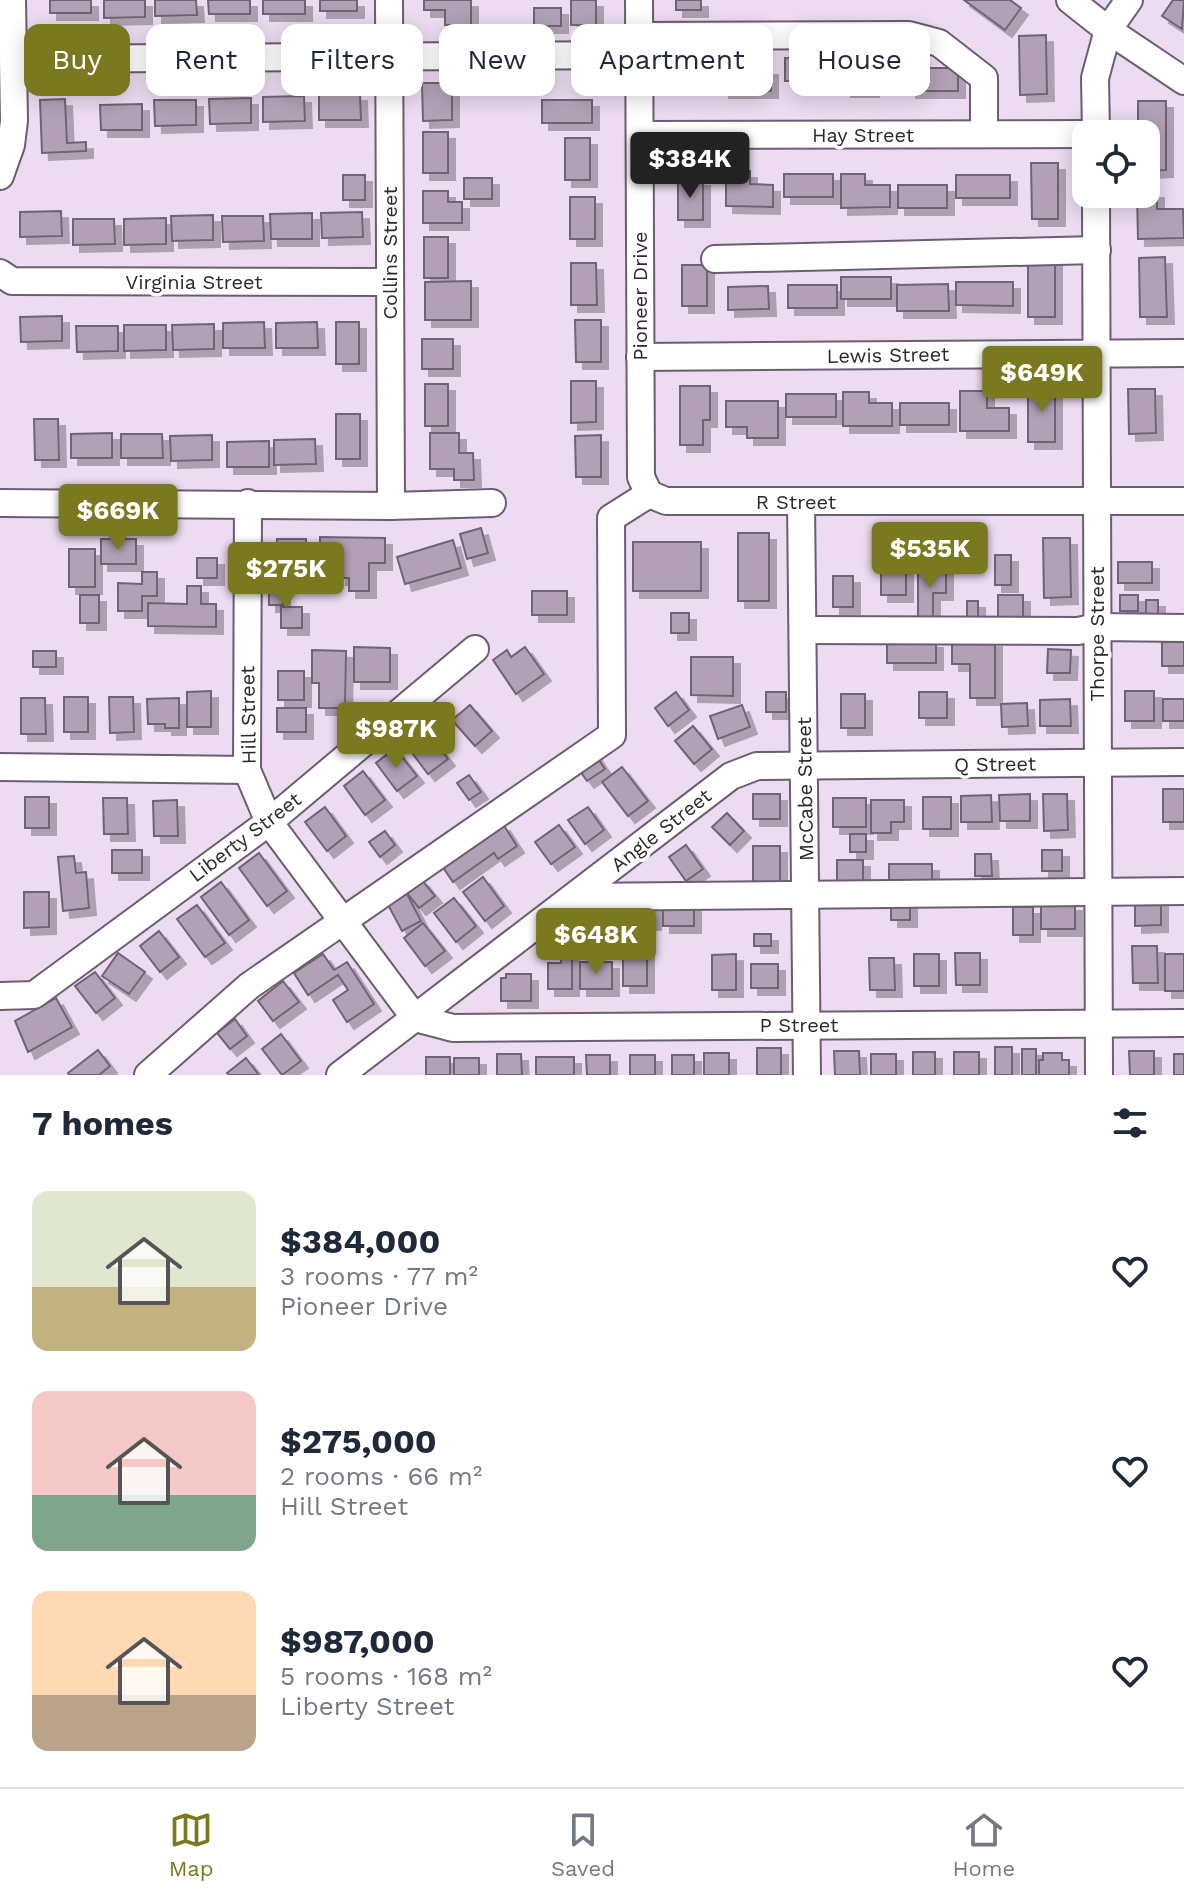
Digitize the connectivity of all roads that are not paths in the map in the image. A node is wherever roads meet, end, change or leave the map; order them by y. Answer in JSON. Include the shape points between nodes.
{"nodes":[{"id":1,"x":12,"y":0,"type":"edge"},
{"id":2,"x":389,"y":0,"type":"edge"},
{"id":3,"x":639,"y":0,"type":"edge"},
{"id":4,"x":1070,"y":0,"type":"edge"},
{"id":5,"x":1129,"y":0,"type":"edge"},
{"id":6,"x":389,"y":24,"type":"edge"},
{"id":7,"x":639,"y":24,"type":"edge"},
{"id":8,"x":1108,"y":30,"type":"junction"},
{"id":9,"x":773,"y":40,"type":"edge"},
{"id":10,"x":9,"y":44,"type":"edge"},
{"id":11,"x":571,"y":49,"type":"edge"},
{"id":12,"x":281,"y":54,"type":"edge"},
{"id":13,"x":423,"y":56,"type":"edge"},
{"id":14,"x":1184,"y":81,"type":"edge"},
{"id":15,"x":390,"y":96,"type":"edge"},
{"id":16,"x":640,"y":96,"type":"edge"},
{"id":17,"x":1096,"y":120,"type":"edge"},
{"id":18,"x":984,"y":134,"type":"junction"},
{"id":19,"x":1072,"y":134,"type":"edge"},
{"id":20,"x":640,"y":135,"type":"junction"},
{"id":21,"x":0,"y":176,"type":"edge"},
{"id":22,"x":1096,"y":208,"type":"edge"},
{"id":23,"x":1097,"y":250,"type":"junction"},
{"id":24,"x":715,"y":259,"type":"dead end"},
{"id":25,"x":0,"y":273,"type":"edge"},
{"id":26,"x":390,"y":282,"type":"junction"},
{"id":27,"x":1097,"y":353,"type":"junction"},
{"id":28,"x":1184,"y":353,"type":"edge"},
{"id":29,"x":640,"y":357,"type":"junction"},
{"id":30,"x":649,"y":494,"type":"junction"},
{"id":31,"x":1184,"y":501,"type":"edge"},
{"id":32,"x":801,"y":502,"type":"junction"},
{"id":33,"x":0,"y":503,"type":"edge"},
{"id":34,"x":248,"y":503,"type":"junction"},
{"id":35,"x":492,"y":503,"type":"dead end"},
{"id":36,"x":1098,"y":503,"type":"junction"},
{"id":37,"x":391,"y":506,"type":"junction"},
{"id":38,"x":1097,"y":627,"type":"junction"},
{"id":39,"x":1184,"y":628,"type":"edge"},
{"id":40,"x":803,"y":630,"type":"junction"},
{"id":41,"x":475,"y":649,"type":"dead end"},
{"id":42,"x":1184,"y":762,"type":"edge"},
{"id":43,"x":1097,"y":763,"type":"junction"},
{"id":44,"x":805,"y":766,"type":"junction"},
{"id":45,"x":0,"y":767,"type":"edge"},
{"id":46,"x":247,"y":770,"type":"junction"},
{"id":47,"x":269,"y":822,"type":"junction"},
{"id":48,"x":1184,"y":891,"type":"edge"},
{"id":49,"x":1098,"y":892,"type":"junction"},
{"id":50,"x":806,"y":895,"type":"junction"},
{"id":51,"x":575,"y":897,"type":"junction"},
{"id":52,"x":342,"y":921,"type":"junction"},
{"id":53,"x":0,"y":996,"type":"edge"},
{"id":54,"x":415,"y":1018,"type":"junction"},
{"id":55,"x":1184,"y":1023,"type":"edge"},
{"id":56,"x":1098,"y":1024,"type":"junction"},
{"id":57,"x":807,"y":1025,"type":"junction"},
{"id":58,"x":148,"y":1075,"type":"edge"},
{"id":59,"x":340,"y":1075,"type":"edge"},
{"id":60,"x":807,"y":1075,"type":"edge"},
{"id":61,"x":1099,"y":1075,"type":"edge"}],
"edges":[{"from":1,"to":10,"type":"street"},
{"from":2,"to":6,"type":"street","name":"Collins Street"},
{"from":3,"to":7,"type":"street","name":"Pioneer Drive"},
{"from":4,"to":8,"type":"street"},
{"from":5,"to":8,"type":"street"},
{"from":8,"to":14,"type":"street"},
{"from":8,"to":17,"type":"street","via":[[1095,78]]},
{"from":9,"to":18,"type":"street","via":[[909,35],[939,43],[984,78]]},
{"from":10,"to":12,"type":"street"},
{"from":10,"to":21,"type":"street","via":[[14,121]]},
{"from":11,"to":13,"type":"street"},
{"from":15,"to":26,"type":"street","name":"Collins Street"},
{"from":16,"to":20,"type":"street","name":"Pioneer Drive"},
{"from":18,"to":19,"type":"street","name":"Hay Street"},
{"from":18,"to":20,"type":"street","name":"Hay Street"},
{"from":20,"to":29,"type":"street","name":"Pioneer Drive"},
{"from":22,"to":23,"type":"street","name":"Thorpe Street"},
{"from":23,"to":24,"type":"street"},
{"from":23,"to":27,"type":"street","name":"Thorpe Street"},
{"from":25,"to":26,"type":"street","name":"Virginia Street","via":[[12,281]]},
{"from":26,"to":37,"type":"street","name":"Collins Street"},
{"from":27,"to":28,"type":"street","name":"Lewis Street"},
{"from":27,"to":29,"type":"street","name":"Lewis Street"},
{"from":27,"to":36,"type":"street","name":"Thorpe Street"},
{"from":29,"to":30,"type":"street","name":"Pioneer Drive","via":[[641,477]]},
{"from":30,"to":32,"type":"street","name":"R Street","via":[[666,501]]},
{"from":30,"to":52,"type":"street","via":[[611,518],[612,735]]},
{"from":31,"to":36,"type":"street","name":"R Street"},
{"from":32,"to":36,"type":"street","name":"R Street"},
{"from":32,"to":40,"type":"street","name":"McCabe Street"},
{"from":33,"to":34,"type":"street"},
{"from":34,"to":37,"type":"street"},
{"from":34,"to":46,"type":"street","name":"Hill Street"},
{"from":35,"to":37,"type":"street"},
{"from":36,"to":38,"type":"street","name":"Thorpe Street"},
{"from":38,"to":39,"type":"street"},
{"from":38,"to":40,"type":"street"},
{"from":38,"to":43,"type":"street","name":"Thorpe Street"},
{"from":40,"to":44,"type":"street","name":"McCabe Street"},
{"from":41,"to":47,"type":"street","name":"Liberty Street"},
{"from":42,"to":43,"type":"street","name":"Q Street"},
{"from":43,"to":44,"type":"street","name":"Q Street"},
{"from":43,"to":49,"type":"street","name":"Thorpe Street"},
{"from":44,"to":50,"type":"street","name":"McCabe Street"},
{"from":44,"to":51,"type":"street","name":"Angle Street","via":[[757,766],[731,776]]},
{"from":45,"to":46,"type":"street"},
{"from":46,"to":47,"type":"street","name":"Hill Street"},
{"from":47,"to":52,"type":"street","name":"Hill Street"},
{"from":47,"to":53,"type":"street","name":"Liberty Street","via":[[34,995]]},
{"from":48,"to":49,"type":"street"},
{"from":49,"to":50,"type":"street"},
{"from":49,"to":56,"type":"street","name":"Thorpe Street"},
{"from":50,"to":51,"type":"street"},
{"from":50,"to":57,"type":"street","name":"McCabe Street"},
{"from":51,"to":54,"type":"street","name":"Angle Street"},
{"from":52,"to":54,"type":"street","name":"Hill Street"},
{"from":52,"to":58,"type":"street","via":[[249,986]]},
{"from":54,"to":57,"type":"street","name":"P Street","via":[[453,1028]]},
{"from":54,"to":59,"type":"street","name":"Angle Street"},
{"from":55,"to":56,"type":"street","name":"P Street"},
{"from":56,"to":57,"type":"street","name":"P Street"},
{"from":56,"to":61,"type":"street","name":"Thorpe Street"},
{"from":57,"to":60,"type":"street","name":"McCabe Street"}]}
